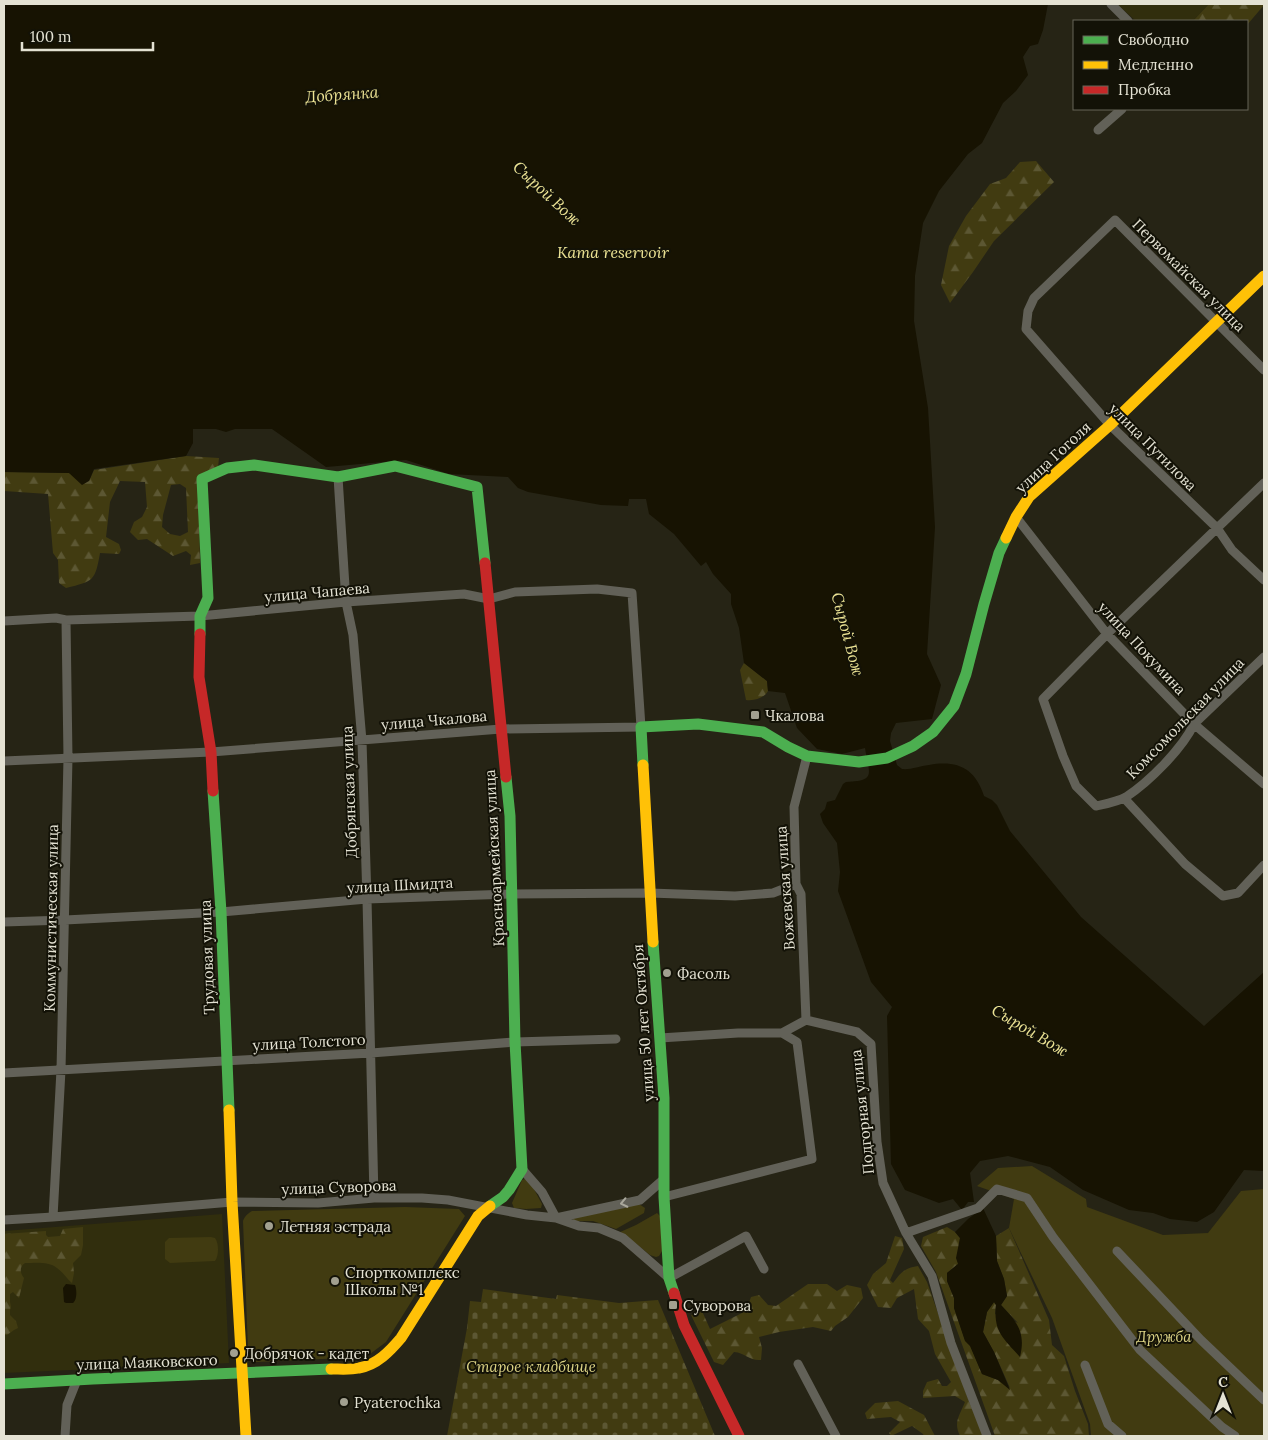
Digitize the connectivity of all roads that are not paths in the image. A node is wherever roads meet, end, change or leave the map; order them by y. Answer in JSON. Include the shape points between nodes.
{"nodes":[{"id":1,"x":1111,"y":4,"type":"edge"},
{"id":2,"x":1127,"y":20,"type":"edge"},
{"id":3,"x":1121,"y":110,"type":"edge"},
{"id":4,"x":1098,"y":130,"type":"dead end"},
{"id":5,"x":1264,"y":276,"type":"edge"},
{"id":6,"x":1218,"y":322,"type":"junction"},
{"id":7,"x":1026,"y":329,"type":"joint"},
{"id":8,"x":1264,"y":370,"type":"edge"},
{"id":9,"x":1110,"y":425,"type":"junction"},
{"id":10,"x":338,"y":477,"type":"junction"},
{"id":11,"x":1264,"y":483,"type":"edge"},
{"id":12,"x":1016,"y":517,"type":"junction"},
{"id":13,"x":1217,"y":528,"type":"junction"},
{"id":14,"x":1264,"y":580,"type":"edge"},
{"id":15,"x":632,"y":593,"type":"joint"},
{"id":16,"x":489,"y":599,"type":"junction"},
{"id":17,"x":346,"y":602,"type":"junction"},
{"id":18,"x":200,"y":616,"type":"junction"},
{"id":19,"x":66,"y":620,"type":"junction"},
{"id":20,"x":4,"y":621,"type":"edge"},
{"id":21,"x":1107,"y":634,"type":"junction"},
{"id":22,"x":1264,"y":657,"type":"edge"},
{"id":23,"x":1194,"y":724,"type":"junction"},
{"id":24,"x":641,"y":727,"type":"junction"},
{"id":25,"x":501,"y":729,"type":"junction"},
{"id":26,"x":362,"y":741,"type":"junction"},
{"id":27,"x":211,"y":752,"type":"junction"},
{"id":28,"x":807,"y":756,"type":"junction"},
{"id":29,"x":68,"y":758,"type":"junction"},
{"id":30,"x":4,"y":761,"type":"edge"},
{"id":31,"x":859,"y":762,"type":"joint"},
{"id":32,"x":1264,"y":784,"type":"edge"},
{"id":33,"x":1124,"y":798,"type":"junction"},
{"id":34,"x":1264,"y":864,"type":"edge"},
{"id":35,"x":796,"y":884,"type":"junction"},
{"id":36,"x":650,"y":893,"type":"junction"},
{"id":37,"x":512,"y":894,"type":"junction"},
{"id":38,"x":368,"y":899,"type":"junction"},
{"id":39,"x":221,"y":912,"type":"junction"},
{"id":40,"x":65,"y":920,"type":"junction"},
{"id":41,"x":4,"y":922,"type":"edge"},
{"id":42,"x":806,"y":1020,"type":"junction"},
{"id":43,"x":782,"y":1033,"type":"junction"},
{"id":44,"x":660,"y":1038,"type":"junction"},
{"id":45,"x":616,"y":1039,"type":"dead end"},
{"id":46,"x":515,"y":1042,"type":"junction"},
{"id":47,"x":371,"y":1053,"type":"junction"},
{"id":48,"x":226,"y":1061,"type":"junction"},
{"id":49,"x":61,"y":1070,"type":"junction"},
{"id":50,"x":4,"y":1073,"type":"edge"},
{"id":51,"x":522,"y":1169,"type":"junction"},
{"id":52,"x":664,"y":1179,"type":"junction"},
{"id":53,"x":374,"y":1198,"type":"junction"},
{"id":54,"x":664,"y":1198,"type":"junction"},
{"id":55,"x":232,"y":1202,"type":"junction"},
{"id":56,"x":487,"y":1208,"type":"junction"},
{"id":57,"x":53,"y":1217,"type":"junction"},
{"id":58,"x":556,"y":1218,"type":"junction"},
{"id":59,"x":4,"y":1220,"type":"edge"},
{"id":60,"x":906,"y":1233,"type":"junction"},
{"id":61,"x":1117,"y":1251,"type":"dead end"},
{"id":62,"x":764,"y":1269,"type":"dead end"},
{"id":63,"x":669,"y":1278,"type":"junction"},
{"id":64,"x":798,"y":1364,"type":"dead end"},
{"id":65,"x":1085,"y":1365,"type":"dead end"},
{"id":66,"x":241,"y":1374,"type":"junction"},
{"id":67,"x":77,"y":1380,"type":"junction"},
{"id":68,"x":4,"y":1384,"type":"edge"},
{"id":69,"x":1264,"y":1400,"type":"edge"},
{"id":70,"x":65,"y":1436,"type":"edge"},
{"id":71,"x":246,"y":1436,"type":"edge"},
{"id":72,"x":739,"y":1436,"type":"edge"},
{"id":73,"x":836,"y":1436,"type":"edge"},
{"id":74,"x":987,"y":1436,"type":"edge"},
{"id":75,"x":1122,"y":1436,"type":"edge"},
{"id":76,"x":1236,"y":1436,"type":"edge"}],
"edges":[{"from":1,"to":2,"type":"street"},
{"from":3,"to":4,"type":"street"},
{"from":5,"to":6,"type":"street","name":"улица Гоголя"},
{"from":6,"to":7,"type":"street","name":"Первомайская улица","via":[[1116,220],[1034,298],[1028,311]]},
{"from":6,"to":8,"type":"street","name":"Первомайская улица"},
{"from":6,"to":9,"type":"street","name":"улица Гоголя"},
{"from":7,"to":9,"type":"street","name":"улица Путилова"},
{"from":9,"to":12,"type":"street","name":"улица Гоголя","via":[[1029,497]]},
{"from":9,"to":13,"type":"street","name":"улица Путилова"},
{"from":10,"to":16,"type":"street","name":"Красноармейская улица","via":[[395,466],[476,487]]},
{"from":10,"to":17,"type":"street","name":"Добрянская улица"},
{"from":10,"to":18,"type":"street","name":"Трудовая улица","via":[[254,465],[226,468],[202,479],[208,598]]},
{"from":11,"to":13,"type":"street"},
{"from":12,"to":21,"type":"street","name":"улица Покумина"},
{"from":12,"to":31,"type":"street","name":"улица Гоголя","via":[[1000,553],[954,706],[932,732],[902,752]]},
{"from":13,"to":14,"type":"street","name":"улица Путилова","via":[[1232,550]]},
{"from":13,"to":21,"type":"street"},
{"from":15,"to":16,"type":"street","name":"улица Чапаева","via":[[597,589],[515,592]]},
{"from":15,"to":24,"type":"street","name":"улица 50 лет Октября"},
{"from":16,"to":17,"type":"street","name":"улица Чапаева","via":[[464,594]]},
{"from":16,"to":25,"type":"street","name":"Красноармейская улица"},
{"from":17,"to":18,"type":"street","name":"улица Чапаева"},
{"from":17,"to":26,"type":"street","name":"Добрянская улица","via":[[353,635]]},
{"from":18,"to":19,"type":"street","name":"улица Чапаева"},
{"from":18,"to":27,"type":"street","name":"Трудовая улица","via":[[199,677]]},
{"from":19,"to":20,"type":"street","name":"улица Чапаева"},
{"from":19,"to":29,"type":"street","name":"Коммунистическая улица"},
{"from":21,"to":23,"type":"street","name":"улица Покумина"},
{"from":21,"to":33,"type":"street","via":[[1042,699],[1076,786],[1096,806]]},
{"from":22,"to":23,"type":"street","name":"Комсомольская улица"},
{"from":23,"to":32,"type":"street","name":"улица Покумина"},
{"from":23,"to":33,"type":"street","name":"Комсомольская улица","via":[[1188,737],[1151,777]]},
{"from":24,"to":25,"type":"street","name":"улица Чкалова"},
{"from":24,"to":28,"type":"street","name":"улица Чкалова","via":[[698,724],[763,732]]},
{"from":24,"to":36,"type":"street","name":"улица 50 лет Октября"},
{"from":25,"to":26,"type":"street","name":"улица Чкалова"},
{"from":25,"to":37,"type":"street","name":"Красноармейская улица","via":[[510,816]]},
{"from":26,"to":27,"type":"street","name":"улица Чкалова"},
{"from":26,"to":38,"type":"street","name":"Добрянская улица"},
{"from":27,"to":29,"type":"street","name":"улица Чкалова"},
{"from":27,"to":39,"type":"street","name":"Трудовая улица"},
{"from":28,"to":31,"type":"street","name":"улица Чкалова"},
{"from":28,"to":35,"type":"street","name":"Вожевская улица","via":[[794,807]]},
{"from":29,"to":30,"type":"street","name":"улица Чкалова"},
{"from":29,"to":40,"type":"street","name":"Коммунистическая улица"},
{"from":33,"to":34,"type":"street","via":[[1185,864],[1222,896],[1238,893]]},
{"from":35,"to":36,"type":"street","name":"улица Шмидта","via":[[773,893],[735,896]]},
{"from":35,"to":42,"type":"street","name":"Вожевская улица","via":[[801,894]]},
{"from":36,"to":37,"type":"street","name":"улица Шмидта"},
{"from":36,"to":44,"type":"street","name":"улица 50 лет Октября"},
{"from":37,"to":38,"type":"street","name":"улица Шмидта"},
{"from":37,"to":46,"type":"street","name":"Красноармейская улица"},
{"from":38,"to":39,"type":"street","name":"улица Шмидта"},
{"from":38,"to":47,"type":"street","name":"Добрянская улица"},
{"from":39,"to":40,"type":"street","name":"улица Шмидта"},
{"from":39,"to":48,"type":"street","name":"Трудовая улица"},
{"from":40,"to":41,"type":"street","name":"улица Шмидта"},
{"from":40,"to":49,"type":"street","name":"Коммунистическая улица"},
{"from":42,"to":43,"type":"street"},
{"from":42,"to":60,"type":"street","name":"Подгорная улица","via":[[857,1032],[871,1044],[883,1183]]},
{"from":43,"to":44,"type":"street"},
{"from":43,"to":54,"type":"street","via":[[797,1042],[812,1159]]},
{"from":44,"to":52,"type":"street","name":"улица 50 лет Октября"},
{"from":45,"to":46,"type":"street","name":"улица Толстого"},
{"from":46,"to":47,"type":"street","name":"улица Толстого"},
{"from":46,"to":51,"type":"street","name":"Красноармейская улица"},
{"from":47,"to":48,"type":"street","name":"улица Толстого"},
{"from":47,"to":53,"type":"street","name":"Добрянская улица"},
{"from":48,"to":49,"type":"street","name":"улица Толстого"},
{"from":48,"to":55,"type":"street","name":"Трудовая улица"},
{"from":49,"to":50,"type":"street","name":"улица Толстого"},
{"from":49,"to":57,"type":"street","name":"Коммунистическая улица"},
{"from":51,"to":56,"type":"street","name":"улица Маяковского","via":[[509,1190]]},
{"from":51,"to":58,"type":"street","via":[[542,1192]]},
{"from":52,"to":54,"type":"street","name":"улица 50 лет Октября"},
{"from":52,"to":58,"type":"street","name":"улица Суворова","one_way":true,"via":[[640,1200]]},
{"from":53,"to":55,"type":"street","name":"улица Суворова","via":[[318,1203]]},
{"from":53,"to":56,"type":"street","name":"улица Суворова","via":[[433,1198]]},
{"from":54,"to":63,"type":"street","name":"улица 50 лет Октября"},
{"from":55,"to":57,"type":"street","name":"улица Суворова"},
{"from":55,"to":66,"type":"street","name":"Трудовая улица"},
{"from":56,"to":58,"type":"street","name":"улица Суворова"},
{"from":56,"to":66,"type":"street","name":"улица Маяковского","via":[[478,1216],[401,1338],[376,1362],[359,1368]]},
{"from":57,"to":59,"type":"street","name":"улица Суворова"},
{"from":58,"to":63,"type":"street","via":[[579,1226],[599,1228],[622,1238]]},
{"from":60,"to":74,"type":"street","name":"Подгорная улица","via":[[932,1276],[952,1343]]},
{"from":60,"to":76,"type":"street","via":[[978,1208],[997,1189],[1026,1198],[1140,1350],[1222,1427]]},
{"from":61,"to":69,"type":"street","via":[[1201,1340]]},
{"from":62,"to":63,"type":"street","via":[[746,1236]]},
{"from":63,"to":72,"type":"street","name":"улица 50 лет Октября","via":[[684,1326]]},
{"from":64,"to":73,"type":"street"},
{"from":65,"to":75,"type":"street","via":[[1108,1424]]},
{"from":66,"to":67,"type":"street","name":"улица Маяковского"},
{"from":66,"to":71,"type":"street","name":"Трудовая улица"},
{"from":67,"to":68,"type":"street","name":"улица Маяковского"},
{"from":67,"to":70,"type":"street","via":[[66,1405]]}]}
